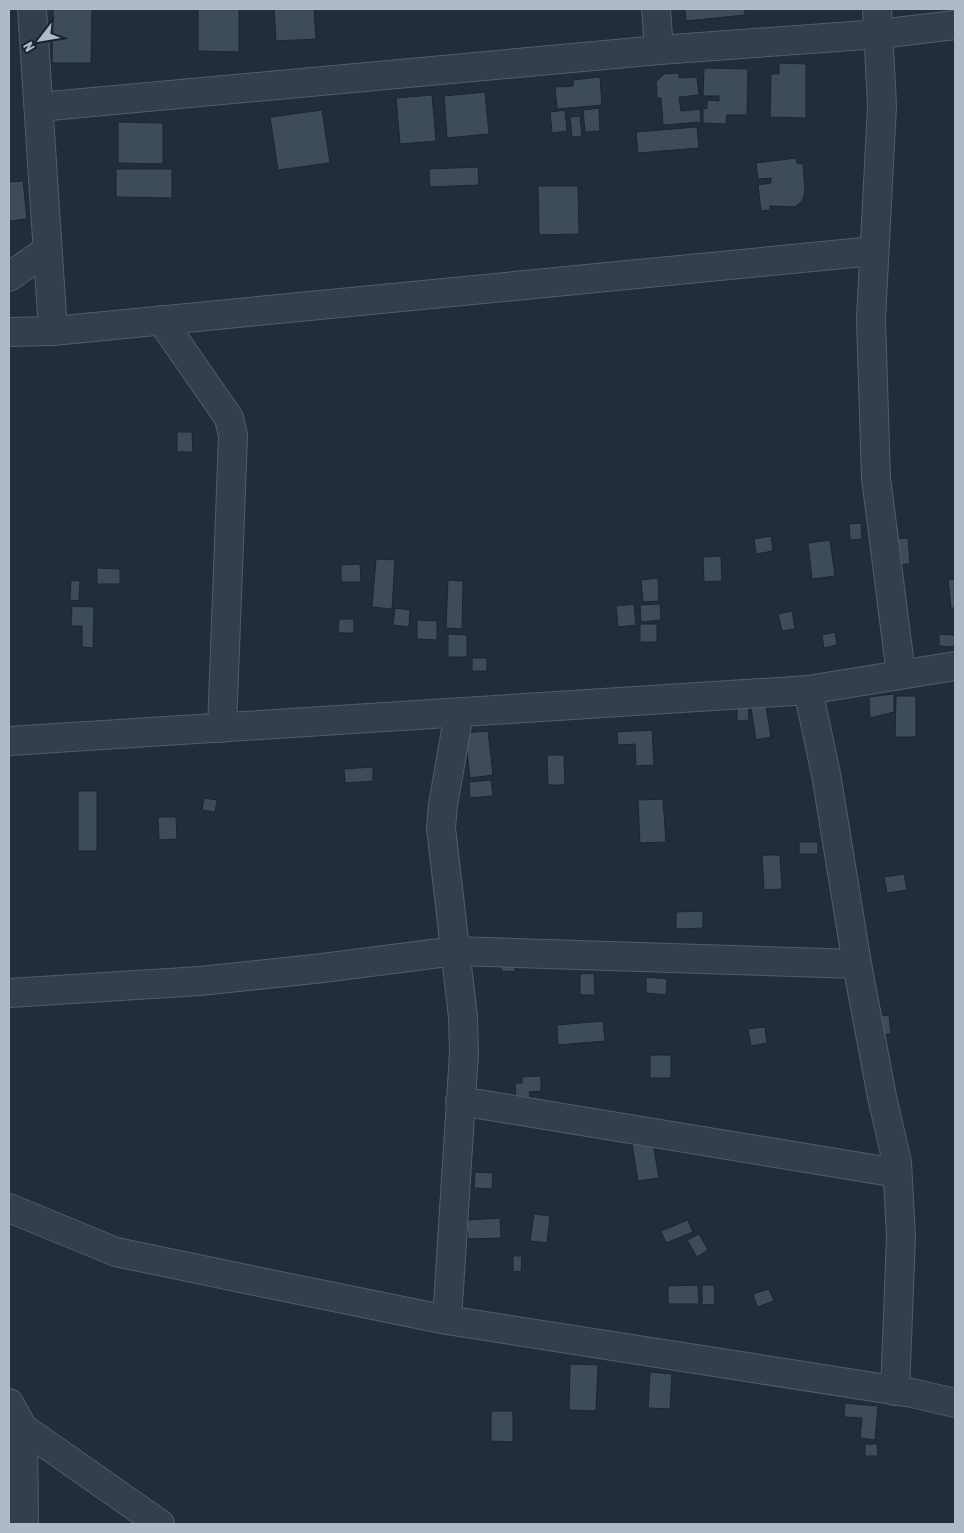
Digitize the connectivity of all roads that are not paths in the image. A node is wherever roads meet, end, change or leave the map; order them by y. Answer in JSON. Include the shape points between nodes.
{"nodes":[{"id":1,"x":32,"y":9,"type":"edge"},
{"id":2,"x":656,"y":9,"type":"edge"},
{"id":3,"x":878,"y":22,"type":"edge"},
{"id":4,"x":955,"y":25,"type":"edge"},
{"id":5,"x":659,"y":50,"type":"junction"},
{"id":6,"x":39,"y":107,"type":"junction"},
{"id":7,"x":47,"y":250,"type":"junction"},
{"id":8,"x":874,"y":251,"type":"junction"},
{"id":9,"x":9,"y":277,"type":"edge"},
{"id":10,"x":161,"y":320,"type":"junction"},
{"id":11,"x":53,"y":331,"type":"junction"},
{"id":12,"x":9,"y":332,"type":"edge"},
{"id":13,"x":955,"y":666,"type":"edge"},
{"id":14,"x":901,"y":674,"type":"junction"},
{"id":15,"x":808,"y":690,"type":"junction"},
{"id":16,"x":459,"y":713,"type":"junction"},
{"id":17,"x":222,"y":728,"type":"junction"},
{"id":18,"x":9,"y":741,"type":"edge"},
{"id":19,"x":455,"y":951,"type":"junction"},
{"id":20,"x":857,"y":964,"type":"junction"},
{"id":21,"x":9,"y":993,"type":"edge"},
{"id":22,"x":460,"y":1101,"type":"junction"},
{"id":23,"x":897,"y":1173,"type":"junction"},
{"id":24,"x":9,"y":1208,"type":"edge"},
{"id":25,"x":447,"y":1320,"type":"junction"},
{"id":26,"x":895,"y":1391,"type":"junction"},
{"id":27,"x":9,"y":1403,"type":"edge"},
{"id":28,"x":955,"y":1403,"type":"edge"},
{"id":29,"x":23,"y":1428,"type":"junction"},
{"id":30,"x":24,"y":1524,"type":"edge"},
{"id":31,"x":160,"y":1524,"type":"edge"}],
"edges":[{"from":1,"to":6,"type":"street"},
{"from":2,"to":5,"type":"street"},
{"from":3,"to":4,"type":"street"},
{"from":3,"to":5,"type":"street"},
{"from":3,"to":8,"type":"street","via":[[882,106]]},
{"from":5,"to":6,"type":"street"},
{"from":6,"to":7,"type":"street"},
{"from":7,"to":9,"type":"street"},
{"from":7,"to":11,"type":"street"},
{"from":8,"to":10,"type":"street"},
{"from":8,"to":14,"type":"street","via":[[871,319],[876,478]]},
{"from":10,"to":11,"type":"street"},
{"from":10,"to":17,"type":"street","via":[[229,418],[233,436]]},
{"from":11,"to":12,"type":"street"},
{"from":13,"to":14,"type":"street"},
{"from":14,"to":15,"type":"street"},
{"from":15,"to":16,"type":"street"},
{"from":15,"to":20,"type":"street","via":[[826,774]]},
{"from":16,"to":17,"type":"street"},
{"from":16,"to":19,"type":"street","via":[[441,828]]},
{"from":17,"to":18,"type":"street"},
{"from":19,"to":20,"type":"street"},
{"from":19,"to":21,"type":"street","via":[[200,981]]},
{"from":19,"to":22,"type":"street","via":[[463,1017]]},
{"from":20,"to":23,"type":"street"},
{"from":22,"to":23,"type":"street"},
{"from":22,"to":25,"type":"street"},
{"from":23,"to":26,"type":"street","via":[[901,1237]]},
{"from":24,"to":25,"type":"street","via":[[116,1252]]},
{"from":25,"to":26,"type":"street"},
{"from":26,"to":28,"type":"street"},
{"from":27,"to":29,"type":"street"},
{"from":29,"to":30,"type":"street"},
{"from":29,"to":31,"type":"street"}]}
